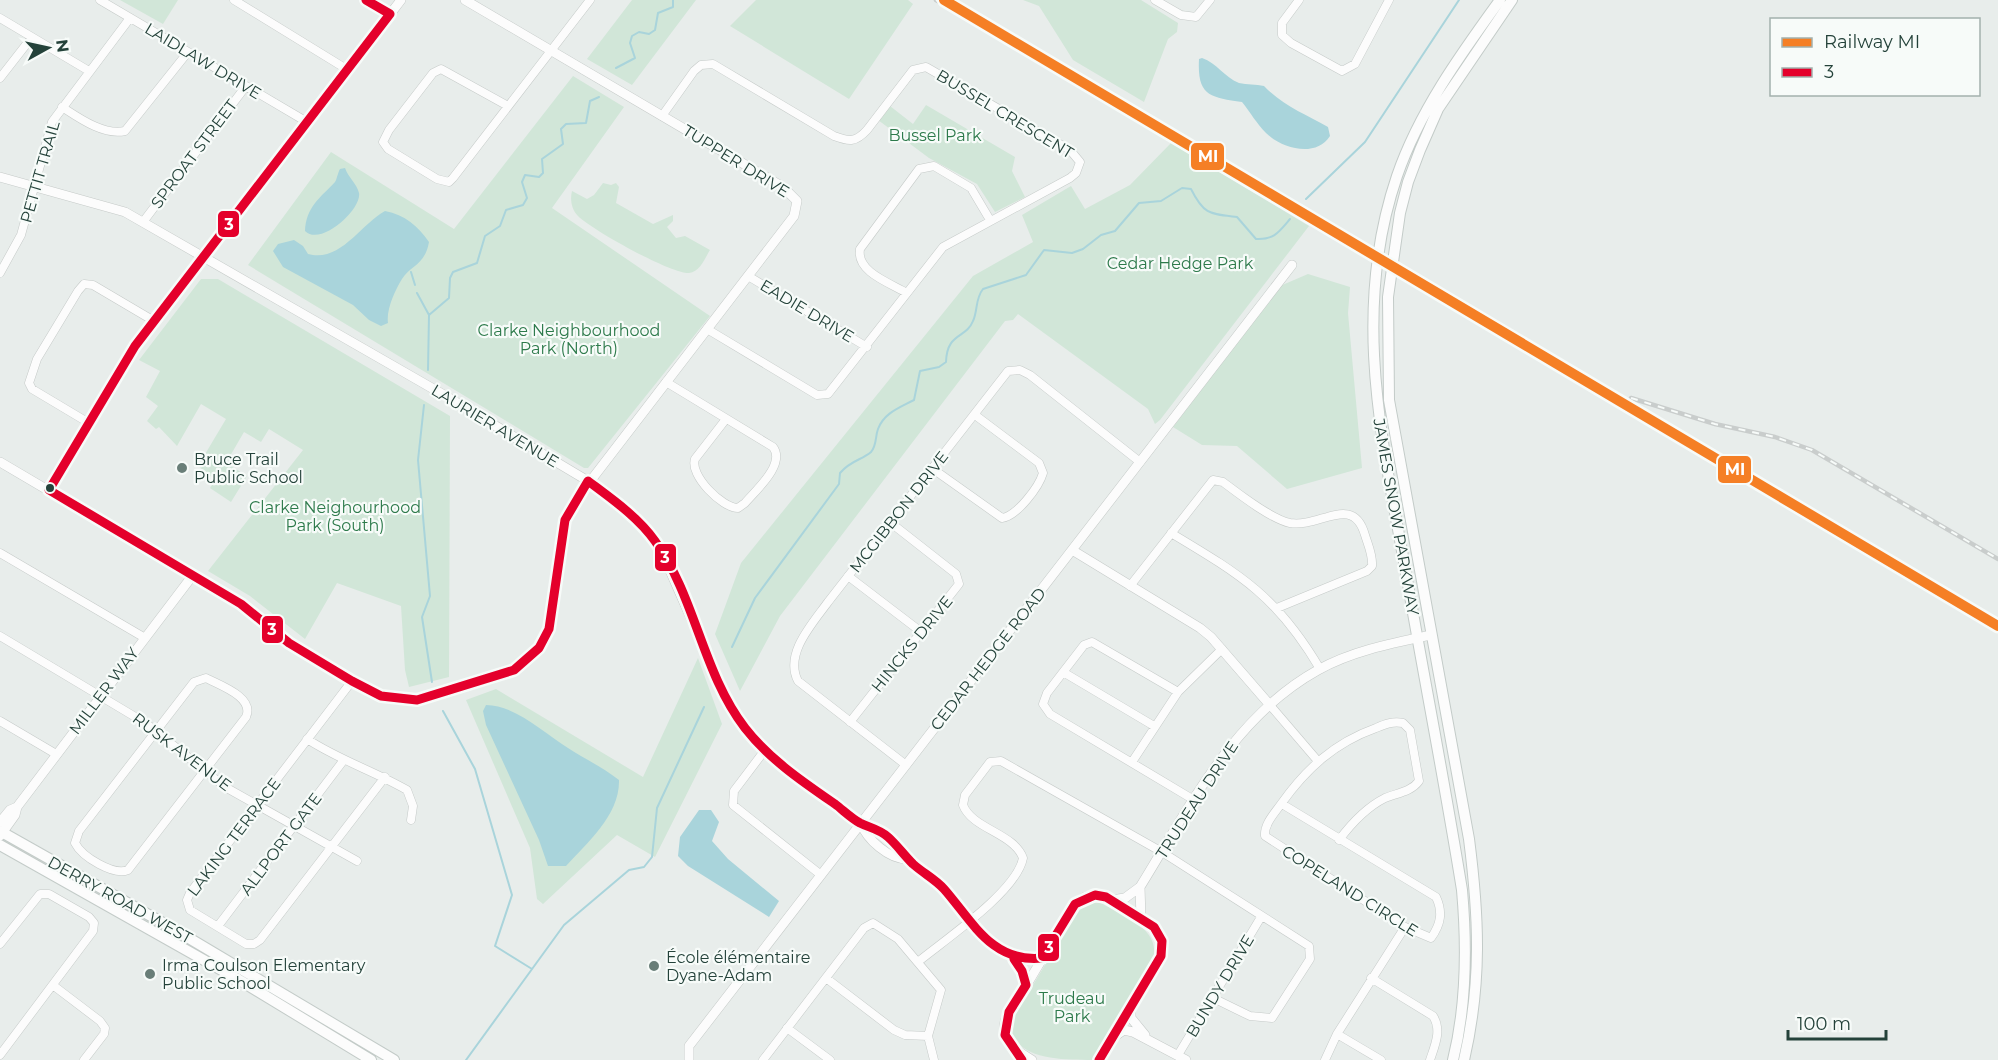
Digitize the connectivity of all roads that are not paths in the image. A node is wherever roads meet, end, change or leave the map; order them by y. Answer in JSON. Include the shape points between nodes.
{"nodes":[{"id":1,"x":100,"y":0,"type":"edge"},
{"id":2,"x":234,"y":0,"type":"edge"},
{"id":3,"x":366,"y":0,"type":"edge"},
{"id":4,"x":401,"y":0,"type":"edge"},
{"id":5,"x":465,"y":0,"type":"edge"},
{"id":6,"x":590,"y":0,"type":"edge"},
{"id":7,"x":1155,"y":0,"type":"edge"},
{"id":8,"x":1210,"y":0,"type":"edge"},
{"id":9,"x":1299,"y":0,"type":"edge"},
{"id":10,"x":1389,"y":0,"type":"edge"},
{"id":11,"x":1500,"y":0,"type":"edge"},
{"id":12,"x":1512,"y":0,"type":"edge"},
{"id":13,"x":390,"y":14,"type":"junction"},
{"id":14,"x":0,"y":18,"type":"edge"},
{"id":15,"x":130,"y":18,"type":"junction"},
{"id":16,"x":32,"y":37,"type":"junction"},
{"id":17,"x":551,"y":51,"type":"junction"},
{"id":18,"x":188,"y":52,"type":"junction"},
{"id":19,"x":348,"y":70,"type":"junction"},
{"id":20,"x":89,"y":71,"type":"junction"},
{"id":21,"x":0,"y":78,"type":"edge"},
{"id":22,"x":246,"y":86,"type":"junction"},
{"id":23,"x":508,"y":106,"type":"junction"},
{"id":24,"x":62,"y":107,"type":"junction"},
{"id":25,"x":662,"y":116,"type":"junction"},
{"id":26,"x":307,"y":122,"type":"junction"},
{"id":27,"x":0,"y":177,"type":"edge"},
{"id":28,"x":34,"y":186,"type":"junction"},
{"id":29,"x":990,"y":220,"type":"junction"},
{"id":30,"x":143,"y":222,"type":"junction"},
{"id":31,"x":203,"y":257,"type":"junction"},
{"id":32,"x":1292,"y":265,"type":"dead end"},
{"id":33,"x":0,"y":273,"type":"edge"},
{"id":34,"x":748,"y":276,"type":"junction"},
{"id":35,"x":907,"y":293,"type":"junction"},
{"id":36,"x":154,"y":321,"type":"junction"},
{"id":37,"x":707,"y":329,"type":"junction"},
{"id":38,"x":867,"y":347,"type":"junction"},
{"id":39,"x":666,"y":382,"type":"junction"},
{"id":40,"x":975,"y":415,"type":"junction"},
{"id":41,"x":726,"y":418,"type":"junction"},
{"id":42,"x":89,"y":423,"type":"junction"},
{"id":43,"x":0,"y":462,"type":"edge"},
{"id":44,"x":1140,"y":462,"type":"junction"},
{"id":45,"x":933,"y":469,"type":"junction"},
{"id":46,"x":588,"y":481,"type":"junction"},
{"id":47,"x":49,"y":490,"type":"junction"},
{"id":48,"x":891,"y":523,"type":"junction"},
{"id":49,"x":1171,"y":533,"type":"junction"},
{"id":50,"x":1072,"y":550,"type":"junction"},
{"id":51,"x":0,"y":553,"type":"edge"},
{"id":52,"x":193,"y":575,"type":"junction"},
{"id":53,"x":848,"y":576,"type":"junction"},
{"id":54,"x":1131,"y":586,"type":"junction"},
{"id":55,"x":1277,"y":608,"type":"junction"},
{"id":56,"x":920,"y":631,"type":"junction"},
{"id":57,"x":1431,"y":635,"type":"junction"},
{"id":58,"x":0,"y":636,"type":"edge"},
{"id":59,"x":145,"y":638,"type":"junction"},
{"id":60,"x":1417,"y":638,"type":"junction"},
{"id":61,"x":1222,"y":650,"type":"junction"},
{"id":62,"x":1320,"y":669,"type":"junction"},
{"id":63,"x":1063,"y":672,"type":"junction"},
{"id":64,"x":352,"y":681,"type":"junction"},
{"id":65,"x":1178,"y":692,"type":"junction"},
{"id":66,"x":101,"y":696,"type":"junction"},
{"id":67,"x":1269,"y":704,"type":"junction"},
{"id":68,"x":0,"y":721,"type":"edge"},
{"id":69,"x":850,"y":722,"type":"junction"},
{"id":70,"x":1154,"y":726,"type":"junction"},
{"id":71,"x":156,"y":730,"type":"junction"},
{"id":72,"x":308,"y":739,"type":"junction"},
{"id":73,"x":765,"y":750,"type":"junction"},
{"id":74,"x":56,"y":754,"type":"junction"},
{"id":75,"x":1317,"y":760,"type":"junction"},
{"id":76,"x":343,"y":761,"type":"junction"},
{"id":77,"x":1132,"y":762,"type":"junction"},
{"id":78,"x":906,"y":765,"type":"junction"},
{"id":79,"x":205,"y":770,"type":"junction"},
{"id":80,"x":385,"y":777,"type":"junction"},
{"id":81,"x":1194,"y":800,"type":"junction"},
{"id":82,"x":1282,"y":804,"type":"junction"},
{"id":83,"x":258,"y":805,"type":"junction"},
{"id":84,"x":411,"y":820,"type":"dead end"},
{"id":85,"x":861,"y":823,"type":"junction"},
{"id":86,"x":294,"y":826,"type":"junction"},
{"id":87,"x":1,"y":830,"type":"edge"},
{"id":88,"x":1339,"y":840,"type":"junction"},
{"id":89,"x":0,"y":845,"type":"edge"},
{"id":90,"x":332,"y":847,"type":"junction"},
{"id":91,"x":1162,"y":852,"type":"junction"},
{"id":92,"x":357,"y":861,"type":"dead end"},
{"id":93,"x":821,"y":875,"type":"junction"},
{"id":94,"x":1140,"y":887,"type":"junction"},
{"id":95,"x":1111,"y":900,"type":"junction"},
{"id":96,"x":1261,"y":917,"type":"junction"},
{"id":97,"x":1141,"y":919,"type":"junction"},
{"id":98,"x":968,"y":920,"type":"junction"},
{"id":99,"x":218,"y":926,"type":"junction"},
{"id":100,"x":1405,"y":927,"type":"junction"},
{"id":101,"x":0,"y":944,"type":"edge"},
{"id":102,"x":1042,"y":958,"type":"junction"},
{"id":103,"x":1014,"y":959,"type":"junction"},
{"id":104,"x":919,"y":961,"type":"junction"},
{"id":105,"x":826,"y":978,"type":"junction"},
{"id":106,"x":1371,"y":978,"type":"junction"},
{"id":107,"x":1026,"y":985,"type":"junction"},
{"id":108,"x":54,"y":986,"type":"junction"},
{"id":109,"x":1213,"y":998,"type":"junction"},
{"id":110,"x":1131,"y":1007,"type":"junction"},
{"id":111,"x":787,"y":1028,"type":"junction"},
{"id":112,"x":1337,"y":1034,"type":"junction"},
{"id":113,"x":928,"y":1036,"type":"junction"},
{"id":114,"x":1146,"y":1037,"type":"junction"},
{"id":115,"x":1113,"y":1038,"type":"junction"},
{"id":116,"x":0,"y":1055,"type":"edge"},
{"id":117,"x":1021,"y":1056,"type":"edge"},
{"id":118,"x":1182,"y":1057,"type":"edge"},
{"id":119,"x":388,"y":1058,"type":"edge"},
{"id":120,"x":688,"y":1058,"type":"edge"},
{"id":121,"x":84,"y":1060,"type":"edge"},
{"id":122,"x":371,"y":1060,"type":"edge"},
{"id":123,"x":763,"y":1060,"type":"edge"},
{"id":124,"x":830,"y":1060,"type":"edge"},
{"id":125,"x":934,"y":1060,"type":"edge"},
{"id":126,"x":1032,"y":1060,"type":"edge"},
{"id":127,"x":1099,"y":1060,"type":"edge"},
{"id":128,"x":1325,"y":1060,"type":"edge"},
{"id":129,"x":1381,"y":1060,"type":"edge"},
{"id":130,"x":1430,"y":1060,"type":"edge"},
{"id":131,"x":1453,"y":1060,"type":"edge"},
{"id":132,"x":1464,"y":1060,"type":"edge"}],
"edges":[{"from":1,"to":15,"type":"street","name":"LAIDLAW DRIVE"},
{"from":2,"to":19,"type":"street"},
{"from":3,"to":13,"type":"street"},
{"from":4,"to":13,"type":"street"},
{"from":5,"to":17,"type":"street","name":"TUPPER DRIVE"},
{"from":6,"to":17,"type":"street"},
{"from":7,"to":8,"type":"street","via":[[1188,18],[1196,16]]},
{"from":9,"to":10,"type":"street","via":[[1282,23],[1282,35],[1342,71],[1355,64]]},
{"from":11,"to":60,"type":"main road","name":"JAMES SNOW PARKWAY","via":[[1434,96],[1409,144],[1391,195],[1375,274],[1374,388]]},
{"from":12,"to":57,"type":"main road","name":"JAMES SNOW PARKWAY","via":[[1438,109],[1408,182],[1393,254],[1388,297],[1389,400]]},
{"from":13,"to":19,"type":"street"},
{"from":14,"to":16,"type":"street"},
{"from":15,"to":18,"type":"street","name":"LAIDLAW DRIVE"},
{"from":15,"to":20,"type":"street","name":"PETTIT TRAIL"},
{"from":16,"to":20,"type":"street"},
{"from":16,"to":21,"type":"street"},
{"from":17,"to":23,"type":"street"},
{"from":17,"to":25,"type":"street","name":"TUPPER DRIVE"},
{"from":18,"to":22,"type":"street","name":"LAIDLAW DRIVE"},
{"from":18,"to":24,"type":"street","via":[[125,131],[88,123]]},
{"from":19,"to":26,"type":"street"},
{"from":20,"to":24,"type":"street","name":"PETTIT TRAIL"},
{"from":22,"to":26,"type":"street","name":"LAIDLAW DRIVE"},
{"from":22,"to":30,"type":"street","name":"SPROAT STREET"},
{"from":23,"to":23,"type":"street","via":[[441,69],[433,73],[383,142],[437,179],[449,182]]},
{"from":24,"to":28,"type":"street","name":"PETTIT TRAIL","via":[[48,131]]},
{"from":25,"to":29,"type":"street","name":"BUSSEL CRESCENT","via":[[694,71],[701,65],[713,64],[834,136],[851,142],[867,129],[913,70],[926,67],[1078,157],[1079,168],[1070,178]]},
{"from":25,"to":34,"type":"street","name":"TUPPER DRIVE","via":[[794,196],[796,211]]},
{"from":26,"to":31,"type":"street"},
{"from":27,"to":28,"type":"street","name":"LAURIER AVENUE"},
{"from":28,"to":30,"type":"street","name":"LAURIER AVENUE","via":[[125,212]]},
{"from":28,"to":33,"type":"street","name":"PETTIT TRAIL","via":[[21,235]]},
{"from":29,"to":35,"type":"street","name":"BUSSEL CRESCENT","via":[[943,247]]},
{"from":29,"to":35,"type":"street","via":[[971,188],[934,166],[919,169],[858,256],[866,268]]},
{"from":30,"to":31,"type":"street","name":"LAURIER AVENUE"},
{"from":31,"to":36,"type":"street"},
{"from":31,"to":46,"type":"street","name":"LAURIER AVENUE"},
{"from":32,"to":44,"type":"street","name":"CEDAR HEDGE ROAD"},
{"from":34,"to":37,"type":"street","name":"TUPPER DRIVE"},
{"from":34,"to":38,"type":"street","name":"EADIE DRIVE"},
{"from":35,"to":38,"type":"street","name":"BUSSEL CRESCENT"},
{"from":36,"to":42,"type":"street"},
{"from":36,"to":42,"type":"street","via":[[93,285],[84,284],[78,291],[37,359],[29,383],[32,389]]},
{"from":37,"to":38,"type":"street","name":"BUSSEL CRESCENT","via":[[822,396],[832,391]]},
{"from":37,"to":39,"type":"street","name":"TUPPER DRIVE"},
{"from":39,"to":41,"type":"street"},
{"from":39,"to":46,"type":"street","name":"TUPPER DRIVE"},
{"from":40,"to":44,"type":"street","name":"MCGIBBON DRIVE","via":[[1006,373],[1020,370]]},
{"from":40,"to":45,"type":"street","name":"MCGIBBON DRIVE"},
{"from":40,"to":45,"type":"street","via":[[1039,463],[1043,473],[1037,485],[1017,510],[1002,518]]},
{"from":41,"to":41,"type":"street","via":[[693,467],[727,506],[738,508],[776,464],[777,455],[773,447]]},
{"from":42,"to":47,"type":"street"},
{"from":43,"to":47,"type":"street","name":"TUPPER DRIVE"},
{"from":44,"to":50,"type":"street","name":"CEDAR HEDGE ROAD"},
{"from":45,"to":48,"type":"street","name":"MCGIBBON DRIVE"},
{"from":46,"to":64,"type":"street","name":"TUPPER DRIVE","via":[[565,520],[549,628],[526,662],[514,670],[417,700],[381,696]]},
{"from":46,"to":73,"type":"street","name":"LAURIER AVENUE","via":[[635,518],[661,550],[726,698],[750,736]]},
{"from":47,"to":52,"type":"street","name":"TUPPER DRIVE"},
{"from":48,"to":53,"type":"street","name":"MCGIBBON DRIVE"},
{"from":48,"to":56,"type":"street","name":"HINCKS DRIVE","via":[[959,579],[958,586]]},
{"from":49,"to":54,"type":"street"},
{"from":49,"to":55,"type":"street","via":[[1249,581]]},
{"from":49,"to":55,"type":"street","via":[[1209,484],[1218,480],[1289,523],[1347,513],[1356,515],[1372,559],[1367,572]]},
{"from":50,"to":54,"type":"street"},
{"from":50,"to":78,"type":"street","name":"CEDAR HEDGE ROAD"},
{"from":51,"to":59,"type":"street"},
{"from":52,"to":59,"type":"street","name":"MILLER WAY"},
{"from":52,"to":64,"type":"street","name":"TUPPER DRIVE","via":[[241,604],[289,643]]},
{"from":53,"to":56,"type":"street"},
{"from":53,"to":69,"type":"street","name":"MCGIBBON DRIVE","via":[[803,638],[792,664],[798,681]]},
{"from":54,"to":61,"type":"street","via":[[1200,628]]},
{"from":55,"to":62,"type":"street"},
{"from":56,"to":69,"type":"street","name":"HINCKS DRIVE"},
{"from":57,"to":60,"type":"street","name":"TRUDEAU DRIVE"},
{"from":57,"to":132,"type":"main road","name":"JAMES SNOW PARKWAY","via":[[1469,838],[1477,907],[1477,996]]},
{"from":58,"to":66,"type":"street","name":"RUSK AVENUE"},
{"from":59,"to":66,"type":"street","name":"MILLER WAY"},
{"from":60,"to":62,"type":"street","name":"TRUDEAU DRIVE","via":[[1368,650]]},
{"from":60,"to":131,"type":"main road","name":"JAMES SNOW PARKWAY","via":[[1465,925],[1464,1006]]},
{"from":61,"to":65,"type":"street"},
{"from":61,"to":67,"type":"street"},
{"from":62,"to":67,"type":"street","name":"TRUDEAU DRIVE"},
{"from":63,"to":65,"type":"street","via":[[1084,645],[1092,642]]},
{"from":63,"to":70,"type":"street"},
{"from":63,"to":77,"type":"street","via":[[1044,698],[1046,710]]},
{"from":64,"to":72,"type":"street","name":"LAKING TERRACE"},
{"from":65,"to":70,"type":"street"},
{"from":66,"to":71,"type":"street","name":"RUSK AVENUE"},
{"from":66,"to":74,"type":"street","name":"MILLER WAY"},
{"from":67,"to":75,"type":"street"},
{"from":67,"to":81,"type":"street","name":"TRUDEAU DRIVE","via":[[1217,764]]},
{"from":68,"to":74,"type":"street"},
{"from":69,"to":78,"type":"street","name":"MCGIBBON DRIVE"},
{"from":70,"to":77,"type":"street"},
{"from":71,"to":79,"type":"street","name":"RUSK AVENUE"},
{"from":71,"to":79,"type":"street","via":[[197,679],[206,678],[244,700],[248,708],[246,717]]},
{"from":71,"to":79,"type":"street","via":[[79,831],[75,843],[79,850],[114,871],[128,870]]},
{"from":72,"to":76,"type":"street"},
{"from":72,"to":83,"type":"street","name":"LAKING TERRACE"},
{"from":73,"to":85,"type":"street","name":"LAURIER AVENUE"},
{"from":73,"to":93,"type":"street","via":[[734,790],[733,805]]},
{"from":74,"to":87,"type":"street","name":"MILLER WAY"},
{"from":75,"to":82,"type":"street","name":"COPELAND CIRCLE"},
{"from":75,"to":88,"type":"street","name":"COPELAND CIRCLE","via":[[1356,735],[1386,724],[1399,722],[1410,730],[1419,781],[1366,811]]},
{"from":76,"to":80,"type":"street"},
{"from":76,"to":86,"type":"street","name":"ALLPORT GATE"},
{"from":77,"to":81,"type":"street"},
{"from":78,"to":85,"type":"street","name":"CEDAR HEDGE ROAD"},
{"from":79,"to":83,"type":"street","name":"RUSK AVENUE","via":[[225,788]]},
{"from":80,"to":84,"type":"street","via":[[407,790],[413,806]]},
{"from":80,"to":90,"type":"street","name":"LAKING TERRACE"},
{"from":81,"to":91,"type":"street","name":"TRUDEAU DRIVE"},
{"from":82,"to":88,"type":"street","name":"COPELAND CIRCLE"},
{"from":82,"to":100,"type":"street","name":"COPELAND CIRCLE","via":[[1267,824],[1268,840]]},
{"from":83,"to":86,"type":"street","name":"RUSK AVENUE"},
{"from":83,"to":99,"type":"street","name":"LAKING TERRACE","via":[[187,900],[190,910]]},
{"from":85,"to":93,"type":"street","name":"CEDAR HEDGE ROAD"},
{"from":85,"to":98,"type":"street","name":"LAURIER AVENUE","via":[[873,825],[902,849],[907,859],[942,886]]},
{"from":86,"to":90,"type":"street","name":"RUSK AVENUE"},
{"from":86,"to":99,"type":"street","name":"ALLPORT GATE"},
{"from":87,"to":119,"type":"main road","name":"DERRY ROAD WEST"},
{"from":88,"to":100,"type":"street","name":"COPELAND CIRCLE","via":[[1436,897],[1441,918],[1431,938]]},
{"from":89,"to":122,"type":"main road","name":"DERRY ROAD WEST","via":[[241,981]]},
{"from":90,"to":92,"type":"street","name":"RUSK AVENUE"},
{"from":90,"to":99,"type":"street","name":"LAKING TERRACE","via":[[260,940],[246,944]]},
{"from":91,"to":94,"type":"street","name":"TRUDEAU DRIVE"},
{"from":91,"to":96,"type":"street"},
{"from":91,"to":98,"type":"street","via":[[1005,763],[993,760],[965,795],[963,805],[1017,849],[1022,861],[1003,892]]},
{"from":93,"to":120,"type":"street","name":"CEDAR HEDGE ROAD","via":[[689,1046]]},
{"from":94,"to":95,"type":"street","via":[[1125,898]]},
{"from":94,"to":97,"type":"street"},
{"from":95,"to":97,"type":"street"},
{"from":95,"to":102,"type":"street","via":[[1095,895],[1078,900]]},
{"from":96,"to":109,"type":"street","name":"BUNDY DRIVE"},
{"from":96,"to":109,"type":"street","via":[[1310,946],[1310,959],[1272,1018],[1250,1016]]},
{"from":97,"to":110,"type":"street","via":[[1158,931],[1163,951]]},
{"from":98,"to":103,"type":"street","name":"LAURIER AVENUE"},
{"from":98,"to":104,"type":"street"},
{"from":100,"to":106,"type":"street"},
{"from":101,"to":108,"type":"street","via":[[40,894],[49,894],[89,917],[94,923],[93,931]]},
{"from":102,"to":103,"type":"street"},
{"from":102,"to":107,"type":"street"},
{"from":103,"to":107,"type":"street"},
{"from":104,"to":105,"type":"street","via":[[898,939],[873,923],[864,928]]},
{"from":104,"to":113,"type":"street","via":[[941,994]]},
{"from":105,"to":111,"type":"street"},
{"from":105,"to":113,"type":"street","via":[[894,1030],[905,1035]]},
{"from":106,"to":112,"type":"street"},
{"from":106,"to":130,"type":"street","via":[[1438,1023]]},
{"from":107,"to":117,"type":"street","via":[[1004,1025],[1006,1039]]},
{"from":108,"to":116,"type":"street"},
{"from":108,"to":121,"type":"street","via":[[103,1024],[104,1034]]},
{"from":109,"to":118,"type":"street","name":"BUNDY DRIVE"},
{"from":110,"to":114,"type":"street","via":[[1131,1018]]},
{"from":110,"to":115,"type":"street"},
{"from":111,"to":123,"type":"street"},
{"from":111,"to":124,"type":"street"},
{"from":112,"to":128,"type":"street"},
{"from":112,"to":129,"type":"street"},
{"from":113,"to":125,"type":"street"},
{"from":114,"to":115,"type":"street","via":[[1124,1030]]},
{"from":114,"to":118,"type":"street"},
{"from":115,"to":127,"type":"street"},
{"from":117,"to":126,"type":"street"}]}
